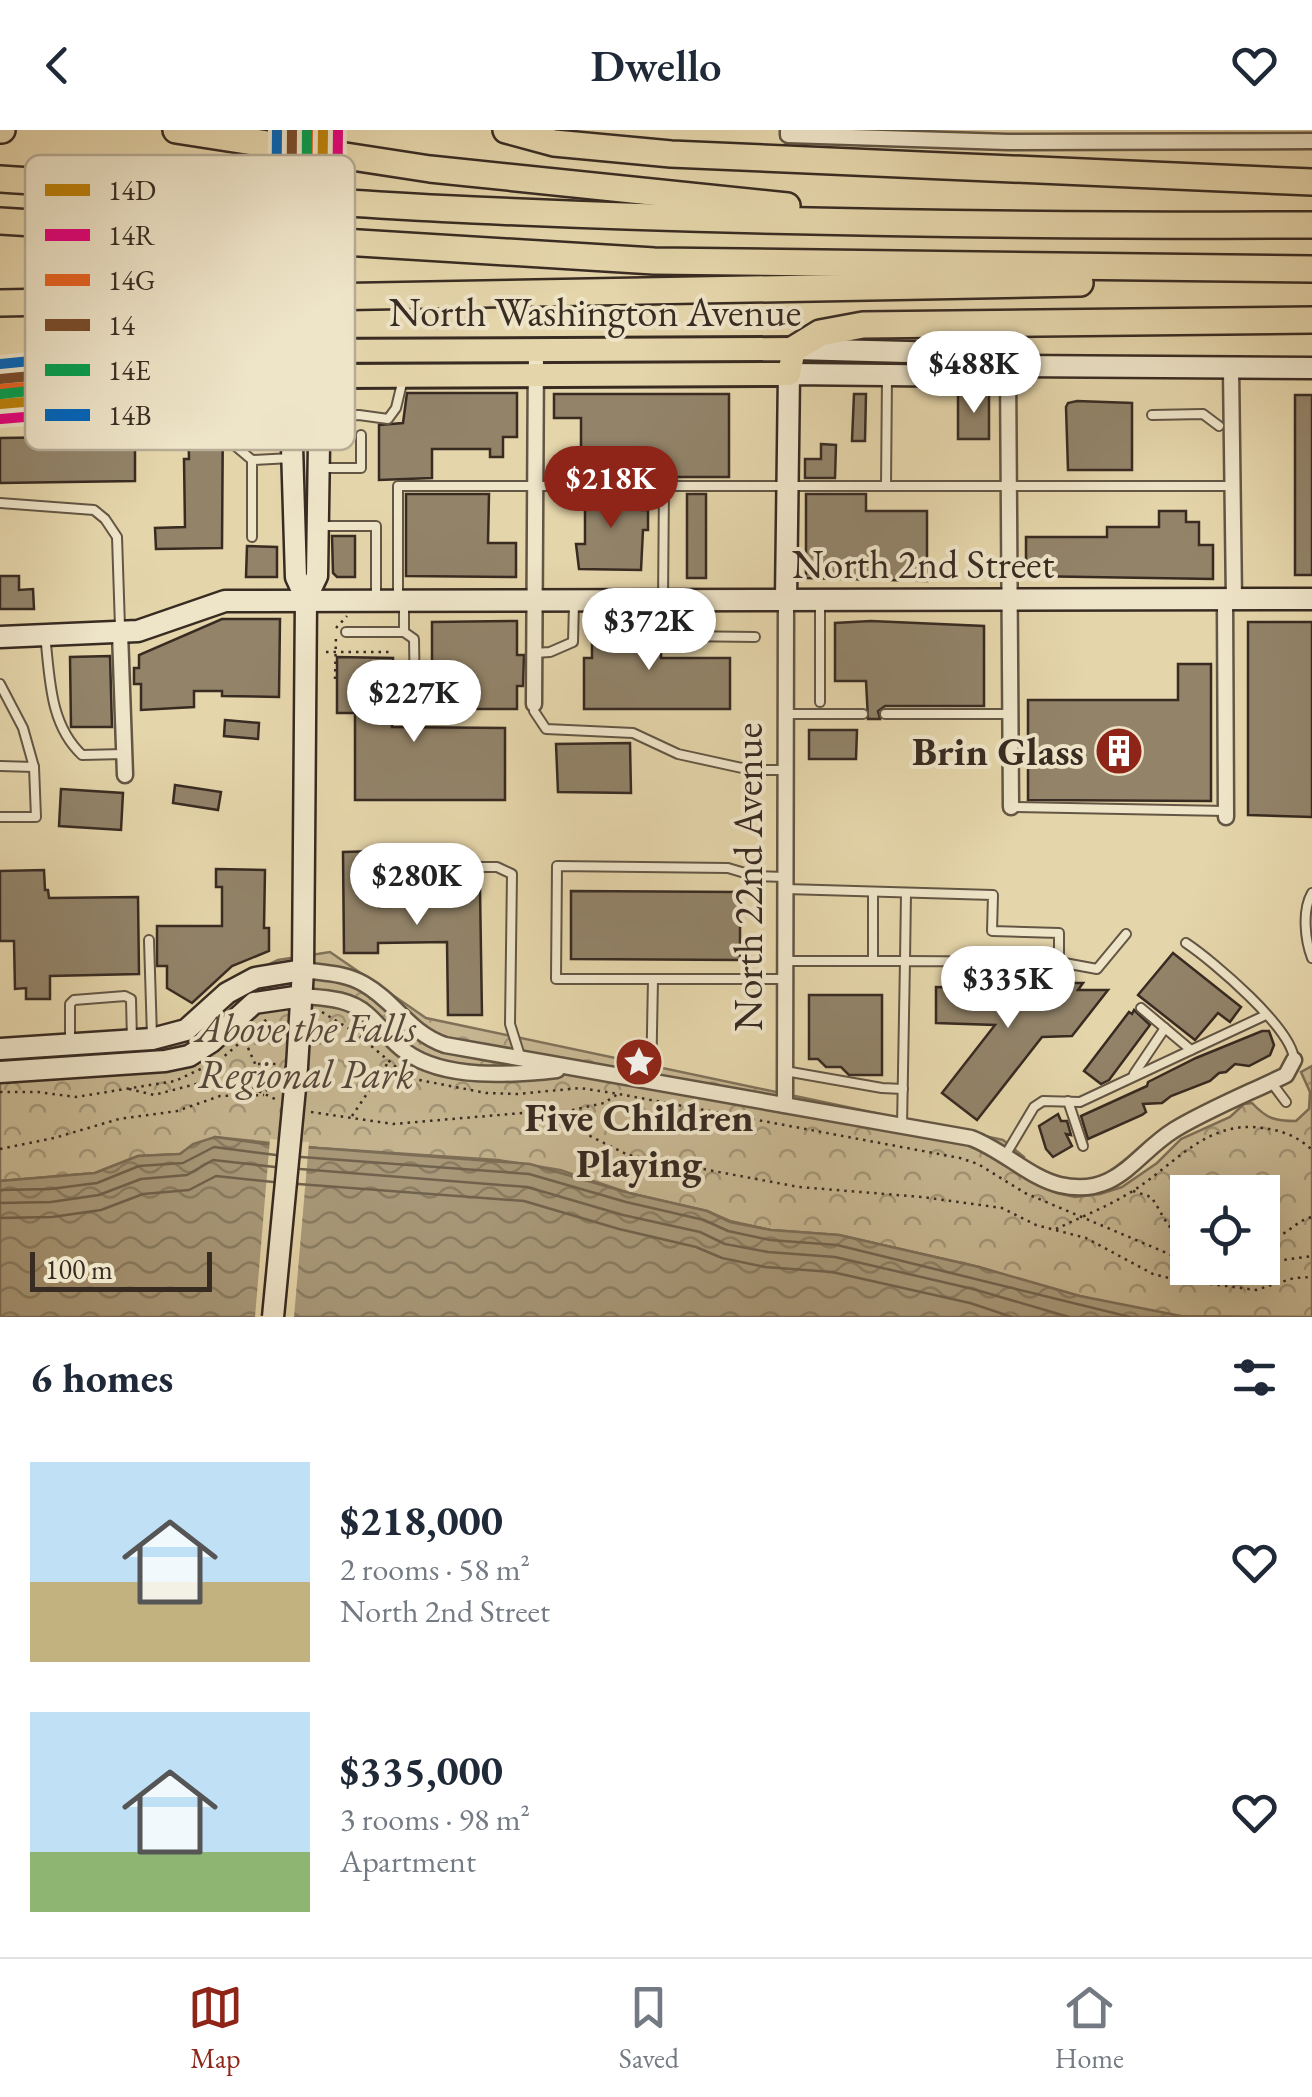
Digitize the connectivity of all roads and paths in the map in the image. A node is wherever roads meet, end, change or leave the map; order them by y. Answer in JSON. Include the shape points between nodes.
{"nodes":[{"id":1,"x":176,"y":130,"type":"edge"},
{"id":2,"x":292,"y":130,"type":"edge"},
{"id":3,"x":324,"y":130,"type":"edge"},
{"id":4,"x":506,"y":130,"type":"edge"},
{"id":5,"x":525,"y":130,"type":"edge"},
{"id":6,"x":788,"y":132,"type":"edge"},
{"id":7,"x":1008,"y":136,"type":"edge"},
{"id":8,"x":1231,"y":136,"type":"edge"},
{"id":9,"x":1280,"y":136,"type":"edge"},
{"id":10,"x":1312,"y":142,"type":"edge"},
{"id":11,"x":554,"y":143,"type":"junction"},
{"id":12,"x":292,"y":155,"type":"edge"},
{"id":13,"x":323,"y":155,"type":"edge"},
{"id":14,"x":351,"y":155,"type":"edge"},
{"id":15,"x":355,"y":156,"type":"edge"},
{"id":16,"x":0,"y":179,"type":"edge"},
{"id":17,"x":25,"y":181,"type":"edge"},
{"id":18,"x":1312,"y":182,"type":"edge"},
{"id":19,"x":355,"y":202,"type":"edge"},
{"id":20,"x":0,"y":221,"type":"edge"},
{"id":21,"x":25,"y":222,"type":"edge"},
{"id":22,"x":956,"y":223,"type":"junction"},
{"id":23,"x":1312,"y":225,"type":"edge"},
{"id":24,"x":355,"y":242,"type":"edge"},
{"id":25,"x":1312,"y":269,"type":"edge"},
{"id":26,"x":1312,"y":276,"type":"edge"},
{"id":27,"x":355,"y":296,"type":"edge"},
{"id":28,"x":0,"y":302,"type":"edge"},
{"id":29,"x":25,"y":302,"type":"edge"},
{"id":30,"x":1312,"y":320,"type":"edge"},
{"id":31,"x":536,"y":348,"type":"junction"},
{"id":32,"x":355,"y":361,"type":"edge"},
{"id":33,"x":791,"y":362,"type":"junction"},
{"id":34,"x":1008,"y":366,"type":"junction"},
{"id":35,"x":1312,"y":368,"type":"edge"},
{"id":36,"x":355,"y":369,"type":"edge"},
{"id":37,"x":1232,"y":369,"type":"junction"},
{"id":38,"x":536,"y":374,"type":"junction"},
{"id":39,"x":404,"y":375,"type":"junction"},
{"id":40,"x":887,"y":376,"type":"junction"},
{"id":41,"x":25,"y":378,"type":"edge"},
{"id":42,"x":0,"y":379,"type":"edge"},
{"id":43,"x":25,"y":402,"type":"edge"},
{"id":44,"x":0,"y":404,"type":"edge"},
{"id":45,"x":1152,"y":414,"type":"dead end"},
{"id":46,"x":355,"y":415,"type":"edge"},
{"id":47,"x":1219,"y":426,"type":"dead end"},
{"id":48,"x":361,"y":435,"type":"dead end"},
{"id":49,"x":241,"y":450,"type":"edge"},
{"id":50,"x":292,"y":450,"type":"edge"},
{"id":51,"x":320,"y":450,"type":"edge"},
{"id":52,"x":292,"y":458,"type":"junction"},
{"id":53,"x":252,"y":460,"type":"junction"},
{"id":54,"x":320,"y":468,"type":"junction"},
{"id":55,"x":664,"y":485,"type":"junction"},
{"id":56,"x":535,"y":486,"type":"junction"},
{"id":57,"x":787,"y":486,"type":"junction"},
{"id":58,"x":886,"y":486,"type":"junction"},
{"id":59,"x":1009,"y":486,"type":"junction"},
{"id":60,"x":1232,"y":486,"type":"junction"},
{"id":61,"x":0,"y":503,"type":"edge"},
{"id":62,"x":317,"y":526,"type":"junction"},
{"id":63,"x":252,"y":537,"type":"dead end"},
{"id":64,"x":306,"y":598,"type":"junction"},
{"id":65,"x":820,"y":598,"type":"junction"},
{"id":66,"x":376,"y":599,"type":"junction"},
{"id":67,"x":401,"y":599,"type":"junction"},
{"id":68,"x":1010,"y":599,"type":"junction"},
{"id":69,"x":1312,"y":599,"type":"edge"},
{"id":70,"x":534,"y":600,"type":"junction"},
{"id":71,"x":574,"y":600,"type":"junction"},
{"id":72,"x":671,"y":600,"type":"junction"},
{"id":73,"x":786,"y":600,"type":"junction"},
{"id":74,"x":1229,"y":600,"type":"junction"},
{"id":75,"x":348,"y":615,"type":"dead end"},
{"id":76,"x":120,"y":632,"type":"junction"},
{"id":77,"x":346,"y":632,"type":"dead end"},
{"id":78,"x":404,"y":632,"type":"junction"},
{"id":79,"x":45,"y":635,"type":"junction"},
{"id":80,"x":0,"y":636,"type":"edge"},
{"id":81,"x":756,"y":637,"type":"dead end"},
{"id":82,"x":326,"y":652,"type":"dead end"},
{"id":83,"x":336,"y":652,"type":"junction"},
{"id":84,"x":393,"y":652,"type":"dead end"},
{"id":85,"x":534,"y":653,"type":"junction"},
{"id":86,"x":335,"y":679,"type":"dead end"},
{"id":87,"x":0,"y":684,"type":"edge"},
{"id":88,"x":820,"y":702,"type":"dead end"},
{"id":89,"x":414,"y":704,"type":"dead end"},
{"id":90,"x":534,"y":704,"type":"joint"},
{"id":91,"x":786,"y":714,"type":"junction"},
{"id":92,"x":862,"y":714,"type":"dead end"},
{"id":93,"x":884,"y":714,"type":"dead end"},
{"id":94,"x":1011,"y":714,"type":"junction"},
{"id":95,"x":124,"y":754,"type":"junction"},
{"id":96,"x":0,"y":766,"type":"edge"},
{"id":97,"x":34,"y":767,"type":"junction"},
{"id":98,"x":786,"y":770,"type":"junction"},
{"id":99,"x":125,"y":775,"type":"dead end"},
{"id":100,"x":1011,"y":807,"type":"joint"},
{"id":101,"x":1226,"y":814,"type":"joint"},
{"id":102,"x":0,"y":817,"type":"edge"},
{"id":103,"x":382,"y":868,"type":"dead end"},
{"id":104,"x":785,"y":883,"type":"junction"},
{"id":105,"x":873,"y":892,"type":"junction"},
{"id":106,"x":906,"y":893,"type":"junction"},
{"id":107,"x":1312,"y":893,"type":"edge"},
{"id":108,"x":1126,"y":934,"type":"dead end"},
{"id":109,"x":149,"y":940,"type":"dead end"},
{"id":110,"x":1186,"y":943,"type":"dead end"},
{"id":111,"x":1312,"y":958,"type":"edge"},
{"id":112,"x":785,"y":961,"type":"junction"},
{"id":113,"x":873,"y":961,"type":"junction"},
{"id":114,"x":905,"y":961,"type":"junction"},
{"id":115,"x":1060,"y":962,"type":"junction"},
{"id":116,"x":303,"y":970,"type":"junction"},
{"id":117,"x":653,"y":979,"type":"junction"},
{"id":118,"x":785,"y":979,"type":"junction"},
{"id":119,"x":302,"y":996,"type":"junction"},
{"id":120,"x":1141,"y":1008,"type":"dead end"},
{"id":121,"x":1266,"y":1015,"type":"junction"},
{"id":122,"x":1165,"y":1028,"type":"junction"},
{"id":123,"x":142,"y":1039,"type":"junction"},
{"id":124,"x":244,"y":1040,"type":"dead end"},
{"id":125,"x":70,"y":1044,"type":"junction"},
{"id":126,"x":0,"y":1049,"type":"edge"},
{"id":127,"x":1191,"y":1050,"type":"junction"},
{"id":128,"x":1294,"y":1060,"type":"joint"},
{"id":129,"x":388,"y":1063,"type":"dead end"},
{"id":130,"x":256,"y":1064,"type":"junction"},
{"id":131,"x":288,"y":1066,"type":"junction"},
{"id":132,"x":521,"y":1066,"type":"junction"},
{"id":133,"x":785,"y":1071,"type":"junction"},
{"id":134,"x":0,"y":1072,"type":"edge"},
{"id":135,"x":1132,"y":1077,"type":"junction"},
{"id":136,"x":652,"y":1082,"type":"junction"},
{"id":137,"x":1271,"y":1082,"type":"junction"},
{"id":138,"x":903,"y":1089,"type":"junction"},
{"id":139,"x":0,"y":1092,"type":"edge"},
{"id":140,"x":267,"y":1096,"type":"junction"},
{"id":141,"x":1068,"y":1100,"type":"junction"},
{"id":142,"x":284,"y":1102,"type":"dead end"},
{"id":143,"x":1286,"y":1102,"type":"dead end"},
{"id":144,"x":785,"y":1105,"type":"junction"},
{"id":145,"x":299,"y":1107,"type":"dead end"},
{"id":146,"x":548,"y":1115,"type":"junction"},
{"id":147,"x":351,"y":1117,"type":"junction"},
{"id":148,"x":902,"y":1126,"type":"junction"},
{"id":149,"x":1083,"y":1146,"type":"dead end"},
{"id":150,"x":0,"y":1148,"type":"edge"},
{"id":151,"x":1310,"y":1148,"type":"edge"},
{"id":152,"x":1006,"y":1154,"type":"junction"},
{"id":153,"x":1132,"y":1191,"type":"junction"},
{"id":154,"x":1084,"y":1216,"type":"junction"},
{"id":155,"x":1312,"y":1217,"type":"edge"},
{"id":156,"x":1170,"y":1228,"type":"edge"},
{"id":157,"x":1054,"y":1230,"type":"junction"},
{"id":158,"x":1280,"y":1236,"type":"edge"},
{"id":159,"x":1170,"y":1254,"type":"edge"},
{"id":160,"x":1312,"y":1256,"type":"edge"},
{"id":161,"x":1280,"y":1260,"type":"edge"},
{"id":162,"x":1312,"y":1277,"type":"edge"},
{"id":163,"x":273,"y":1317,"type":"edge"}],
"edges":[{"from":1,"to":14,"type":"highway"},
{"from":2,"to":12,"type":"main road","bridge":true},
{"from":3,"to":13,"type":"main road","bridge":true},
{"from":4,"to":11,"type":"highway"},
{"from":5,"to":11,"type":"highway"},
{"from":6,"to":7,"type":"street"},
{"from":7,"to":8,"type":"street"},
{"from":8,"to":9,"type":"street"},
{"from":9,"to":10,"type":"street"},
{"from":11,"to":18,"type":"highway"},
{"from":15,"to":22,"type":"highway","via":[[548,183]]},
{"from":16,"to":17,"type":"highway"},
{"from":19,"to":22,"type":"highway"},
{"from":20,"to":21,"type":"highway"},
{"from":22,"to":23,"type":"highway"},
{"from":24,"to":25,"type":"highway","via":[[654,260]]},
{"from":26,"to":27,"type":"highway"},
{"from":28,"to":29,"type":"highway"},
{"from":30,"to":33,"type":"highway","via":[[863,325],[810,338]]},
{"from":31,"to":32,"type":"main road","name":"North Washington Avenue"},
{"from":31,"to":33,"type":"main road","name":"North Washington Avenue"},
{"from":31,"to":38,"type":"street"},
{"from":33,"to":34,"type":"street","name":"North Washington Avenue","via":[[983,354]]},
{"from":33,"to":38,"type":"main road","name":"North Washington Avenue"},
{"from":33,"to":40,"type":"street","name":"North Washington Avenue"},
{"from":33,"to":57,"type":"street","name":"North 22nd Avenue"},
{"from":34,"to":37,"type":"street","name":"North Washington Avenue"},
{"from":34,"to":40,"type":"street","name":"North Washington Avenue","via":[[984,376]]},
{"from":34,"to":59,"type":"street"},
{"from":35,"to":37,"type":"street","name":"North Washington Avenue"},
{"from":36,"to":39,"type":"main road","name":"North Washington Avenue"},
{"from":37,"to":60,"type":"street"},
{"from":38,"to":39,"type":"main road","name":"North Washington Avenue"},
{"from":38,"to":56,"type":"street"},
{"from":39,"to":46,"type":"lane","via":[[388,419]]},
{"from":40,"to":58,"type":"lane"},
{"from":41,"to":42,"type":"main road","name":"North Washington Avenue"},
{"from":43,"to":44,"type":"main road","name":"North Washington Avenue"},
{"from":45,"to":47,"type":"lane","via":[[1204,414]]},
{"from":48,"to":54,"type":"lane","via":[[361,468]]},
{"from":49,"to":53,"type":"lane"},
{"from":50,"to":52,"type":"street"},
{"from":51,"to":54,"type":"street"},
{"from":52,"to":53,"type":"lane"},
{"from":52,"to":64,"type":"street","via":[[296,577]]},
{"from":53,"to":63,"type":"lane"},
{"from":54,"to":62,"type":"street"},
{"from":55,"to":56,"type":"lane"},
{"from":55,"to":57,"type":"lane"},
{"from":55,"to":72,"type":"lane"},
{"from":56,"to":67,"type":"lane","via":[[398,486]]},
{"from":56,"to":70,"type":"street"},
{"from":57,"to":58,"type":"lane"},
{"from":57,"to":73,"type":"street","name":"North 22nd Avenue"},
{"from":58,"to":59,"type":"lane"},
{"from":59,"to":60,"type":"lane"},
{"from":59,"to":68,"type":"street"},
{"from":60,"to":74,"type":"street"},
{"from":61,"to":76,"type":"lane","via":[[94,510],[106,519],[117,538]]},
{"from":62,"to":64,"type":"street","via":[[317,576]]},
{"from":62,"to":66,"type":"lane","via":[[376,526]]},
{"from":64,"to":66,"type":"street","name":"North 2nd Street"},
{"from":64,"to":76,"type":"street","name":"North 2nd Street","via":[[215,602]]},
{"from":64,"to":116,"type":"street"},
{"from":65,"to":68,"type":"street","name":"North 2nd Street"},
{"from":65,"to":73,"type":"street","name":"North 2nd Street"},
{"from":65,"to":88,"type":"lane"},
{"from":66,"to":67,"type":"street","name":"North 2nd Street"},
{"from":67,"to":70,"type":"street","name":"North 2nd Street"},
{"from":67,"to":78,"type":"lane"},
{"from":68,"to":74,"type":"street","name":"North 2nd Street"},
{"from":68,"to":94,"type":"street"},
{"from":69,"to":74,"type":"street","name":"North 2nd Street"},
{"from":70,"to":71,"type":"street","name":"North 2nd Street"},
{"from":70,"to":85,"type":"street"},
{"from":71,"to":72,"type":"street","name":"North 2nd Street"},
{"from":71,"to":85,"type":"lane","via":[[574,642]]},
{"from":72,"to":73,"type":"street","name":"North 2nd Street"},
{"from":72,"to":81,"type":"lane","via":[[679,636]]},
{"from":73,"to":91,"type":"street","name":"North 22nd Avenue"},
{"from":74,"to":101,"type":"street"},
{"from":75,"to":83,"type":"path","via":[[336,626]]},
{"from":76,"to":79,"type":"street","name":"North 2nd Street"},
{"from":76,"to":95,"type":"street"},
{"from":77,"to":78,"type":"lane"},
{"from":78,"to":89,"type":"lane","via":[[414,639]]},
{"from":79,"to":80,"type":"street","name":"North 2nd Street"},
{"from":79,"to":95,"type":"lane","via":[[56,718],[70,745],[82,756]]},
{"from":82,"to":83,"type":"path"},
{"from":83,"to":84,"type":"path"},
{"from":83,"to":86,"type":"path"},
{"from":85,"to":90,"type":"street"},
{"from":87,"to":97,"type":"lane"},
{"from":90,"to":98,"type":"lane","via":[[546,729],[633,733],[678,754]]},
{"from":91,"to":92,"type":"lane"},
{"from":91,"to":98,"type":"street","name":"North 22nd Avenue"},
{"from":93,"to":94,"type":"lane"},
{"from":94,"to":100,"type":"street"},
{"from":95,"to":99,"type":"street"},
{"from":96,"to":97,"type":"lane"},
{"from":97,"to":102,"type":"lane","via":[[36,817]]},
{"from":98,"to":104,"type":"street","name":"North 22nd Avenue"},
{"from":100,"to":101,"type":"lane"},
{"from":103,"to":132,"type":"lane","via":[[497,867],[512,874],[510,1024]]},
{"from":104,"to":105,"type":"lane"},
{"from":104,"to":112,"type":"street","name":"North 22nd Avenue"},
{"from":104,"to":117,"type":"lane","via":[[728,868],[557,866],[556,979]]},
{"from":105,"to":106,"type":"lane"},
{"from":105,"to":113,"type":"lane"},
{"from":106,"to":114,"type":"lane"},
{"from":106,"to":115,"type":"lane","via":[[993,894],[992,931],[1059,933]]},
{"from":107,"to":111,"type":"lane","via":[[1306,904]]},
{"from":108,"to":115,"type":"lane","via":[[1097,969]]},
{"from":109,"to":123,"type":"lane"},
{"from":110,"to":121,"type":"lane"},
{"from":112,"to":113,"type":"lane"},
{"from":112,"to":118,"type":"street","name":"North 22nd Avenue"},
{"from":113,"to":114,"type":"lane"},
{"from":114,"to":115,"type":"lane"},
{"from":114,"to":138,"type":"lane"},
{"from":116,"to":119,"type":"street"},
{"from":116,"to":123,"type":"street","via":[[255,978],[186,1030]]},
{"from":116,"to":132,"type":"street","via":[[364,983],[424,1038]]},
{"from":117,"to":118,"type":"lane"},
{"from":117,"to":136,"type":"lane"},
{"from":118,"to":133,"type":"street","name":"North 22nd Avenue"},
{"from":119,"to":131,"type":"street"},
{"from":119,"to":132,"type":"street","via":[[345,1001],[408,1054],[438,1066],[487,1074]]},
{"from":119,"to":134,"type":"street","via":[[254,1003],[189,1056]]},
{"from":120,"to":122,"type":"lane"},
{"from":121,"to":127,"type":"lane"},
{"from":121,"to":128,"type":"lane","via":[[1293,1048]]},
{"from":122,"to":127,"type":"lane"},
{"from":122,"to":135,"type":"lane"},
{"from":123,"to":125,"type":"street"},
{"from":123,"to":125,"type":"lane","via":[[125,996],[74,1000]]},
{"from":124,"to":130,"type":"path"},
{"from":125,"to":126,"type":"street"},
{"from":127,"to":135,"type":"lane"},
{"from":128,"to":137,"type":"street"},
{"from":129,"to":147,"type":"path"},
{"from":130,"to":131,"type":"path"},
{"from":130,"to":140,"type":"path"},
{"from":131,"to":163,"type":"street","bridge":true},
{"from":132,"to":136,"type":"street"},
{"from":133,"to":138,"type":"lane"},
{"from":133,"to":144,"type":"street","name":"North 22nd Avenue"},
{"from":135,"to":141,"type":"lane","via":[[1080,1102]]},
{"from":136,"to":144,"type":"street"},
{"from":137,"to":143,"type":"lane"},
{"from":137,"to":152,"type":"street","via":[[1176,1129],[1107,1182],[1055,1184]]},
{"from":138,"to":148,"type":"lane"},
{"from":139,"to":140,"type":"path","via":[[76,1097],[129,1089],[154,1095],[215,1079]]},
{"from":140,"to":142,"type":"path"},
{"from":140,"to":150,"type":"path","via":[[220,1096]]},
{"from":141,"to":149,"type":"lane"},
{"from":141,"to":152,"type":"lane","via":[[1043,1100],[1034,1107]]},
{"from":144,"to":148,"type":"street"},
{"from":145,"to":147,"type":"path"},
{"from":146,"to":147,"type":"path","via":[[518,1111],[413,1124]]},
{"from":146,"to":154,"type":"path","via":[[620,1094],[960,1158]]},
{"from":146,"to":157,"type":"path","via":[[628,1154],[798,1187],[1002,1208]]},
{"from":148,"to":152,"type":"street","via":[[971,1138]]},
{"from":151,"to":153,"type":"path","via":[[1273,1129],[1234,1127],[1196,1142]]},
{"from":153,"to":154,"type":"path"},
{"from":153,"to":156,"type":"path","via":[[1151,1198]]},
{"from":154,"to":157,"type":"path"},
{"from":154,"to":159,"type":"path"},
{"from":155,"to":158,"type":"path"},
{"from":157,"to":162,"type":"path","via":[[1086,1238],[1173,1280],[1256,1290]]},
{"from":160,"to":161,"type":"path"}]}
